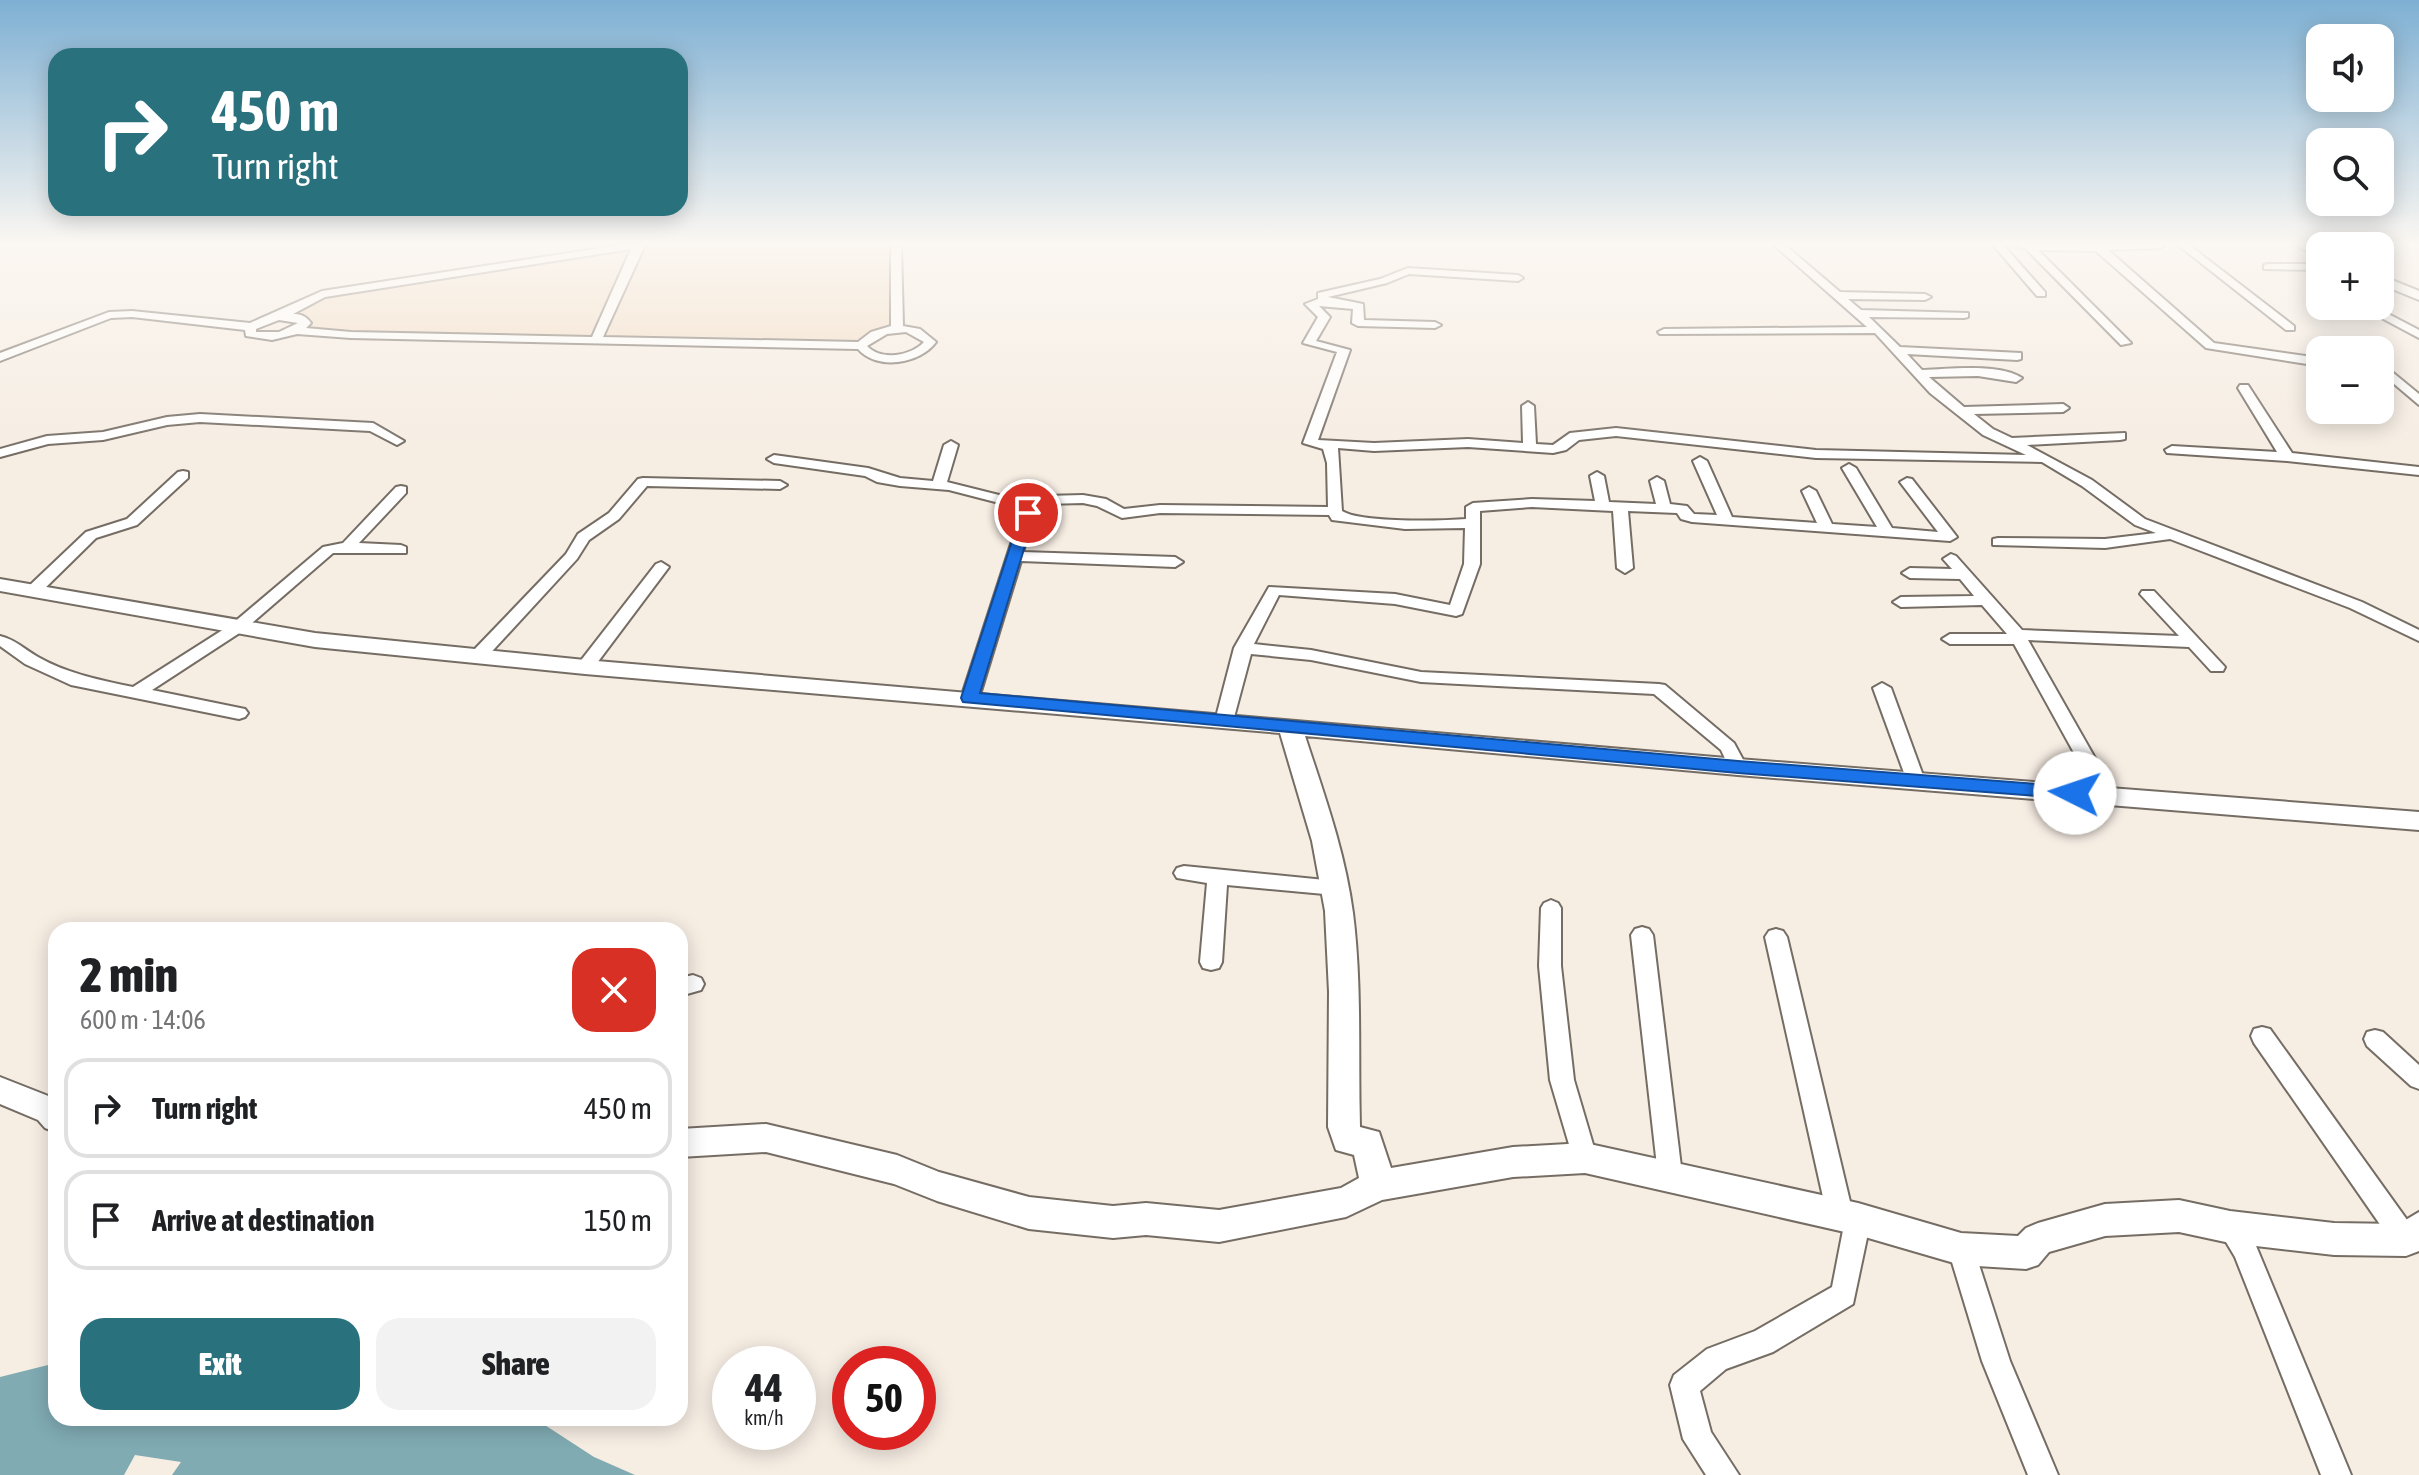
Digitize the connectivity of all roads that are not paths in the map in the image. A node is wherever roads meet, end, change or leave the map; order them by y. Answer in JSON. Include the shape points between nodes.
{"nodes":[{"id":1,"x":284,"y":314,"type":"edge"},
{"id":2,"x":608,"y":314,"type":"edge"},
{"id":3,"x":897,"y":314,"type":"edge"},
{"id":4,"x":1321,"y":314,"type":"edge"},
{"id":5,"x":1359,"y":314,"type":"edge"},
{"id":6,"x":1860,"y":314,"type":"edge"},
{"id":7,"x":1903,"y":314,"type":"edge"},
{"id":8,"x":2096,"y":314,"type":"edge"},
{"id":9,"x":2174,"y":314,"type":"edge"},
{"id":10,"x":2272,"y":314,"type":"edge"},
{"id":11,"x":1964,"y":315,"type":"dead end"},
{"id":12,"x":278,"y":317,"type":"junction"},
{"id":13,"x":2391,"y":320,"type":"edge"},
{"id":14,"x":1435,"y":325,"type":"dead end"},
{"id":15,"x":251,"y":327,"type":"junction"},
{"id":16,"x":2290,"y":328,"type":"dead end"},
{"id":17,"x":295,"y":330,"type":"junction"},
{"id":18,"x":897,"y":330,"type":"junction"},
{"id":19,"x":1878,"y":330,"type":"junction"},
{"id":20,"x":1664,"y":332,"type":"dead end"},
{"id":21,"x":2419,"y":335,"type":"edge"},
{"id":22,"x":596,"y":340,"type":"junction"},
{"id":23,"x":2125,"y":343,"type":"dead end"},
{"id":24,"x":2419,"y":343,"type":"edge"},
{"id":25,"x":861,"y":346,"type":"junction"},
{"id":26,"x":1897,"y":350,"type":"junction"},
{"id":27,"x":2017,"y":356,"type":"dead end"},
{"id":28,"x":0,"y":357,"type":"edge"},
{"id":29,"x":2306,"y":360,"type":"edge"},
{"id":30,"x":1918,"y":374,"type":"junction"},
{"id":31,"x":2016,"y":378,"type":"dead end"},
{"id":32,"x":2394,"y":379,"type":"edge"},
{"id":33,"x":2244,"y":388,"type":"dead end"},
{"id":34,"x":2419,"y":401,"type":"edge"},
{"id":35,"x":1528,"y":406,"type":"dead end"},
{"id":36,"x":2063,"y":408,"type":"dead end"},
{"id":37,"x":1962,"y":411,"type":"junction"},
{"id":38,"x":2120,"y":436,"type":"dead end"},
{"id":39,"x":397,"y":441,"type":"dead end"},
{"id":40,"x":2007,"y":442,"type":"junction"},
{"id":41,"x":1332,"y":444,"type":"junction"},
{"id":42,"x":951,"y":445,"type":"dead end"},
{"id":43,"x":1530,"y":448,"type":"junction"},
{"id":44,"x":2172,"y":450,"type":"dead end"},
{"id":45,"x":0,"y":453,"type":"edge"},
{"id":46,"x":2287,"y":457,"type":"junction"},
{"id":47,"x":774,"y":459,"type":"dead end"},
{"id":48,"x":2046,"y":459,"type":"junction"},
{"id":49,"x":1700,"y":461,"type":"dead end"},
{"id":50,"x":1849,"y":468,"type":"dead end"},
{"id":51,"x":2419,"y":471,"type":"edge"},
{"id":52,"x":183,"y":475,"type":"dead end"},
{"id":53,"x":1597,"y":476,"type":"dead end"},
{"id":54,"x":1657,"y":481,"type":"dead end"},
{"id":55,"x":1907,"y":482,"type":"dead end"},
{"id":56,"x":780,"y":485,"type":"dead end"},
{"id":57,"x":939,"y":485,"type":"junction"},
{"id":58,"x":401,"y":490,"type":"dead end"},
{"id":59,"x":1809,"y":491,"type":"dead end"},
{"id":60,"x":1611,"y":505,"type":"junction"},
{"id":61,"x":1664,"y":508,"type":"junction"},
{"id":62,"x":1335,"y":511,"type":"junction"},
{"id":63,"x":1028,"y":513,"type":"dead end"},
{"id":64,"x":1727,"y":521,"type":"junction"},
{"id":65,"x":1474,"y":523,"type":"junction"},
{"id":66,"x":1827,"y":529,"type":"junction"},
{"id":67,"x":1888,"y":534,"type":"junction"},
{"id":68,"x":2168,"y":535,"type":"junction"},
{"id":69,"x":1998,"y":542,"type":"dead end"},
{"id":70,"x":347,"y":547,"type":"junction"},
{"id":71,"x":401,"y":550,"type":"dead end"},
{"id":72,"x":1015,"y":556,"type":"junction"},
{"id":73,"x":1951,"y":559,"type":"dead end"},
{"id":74,"x":1175,"y":562,"type":"dead end"},
{"id":75,"x":661,"y":567,"type":"dead end"},
{"id":76,"x":1625,"y":568,"type":"dead end"},
{"id":77,"x":1910,"y":573,"type":"dead end"},
{"id":78,"x":1964,"y":574,"type":"junction"},
{"id":79,"x":0,"y":585,"type":"edge"},
{"id":80,"x":34,"y":590,"type":"junction"},
{"id":81,"x":2148,"y":594,"type":"dead end"},
{"id":82,"x":1989,"y":600,"type":"junction"},
{"id":83,"x":1901,"y":602,"type":"dead end"},
{"id":84,"x":238,"y":627,"type":"junction"},
{"id":85,"x":2419,"y":636,"type":"edge"},
{"id":86,"x":2018,"y":637,"type":"junction"},
{"id":87,"x":1950,"y":639,"type":"dead end"},
{"id":88,"x":0,"y":641,"type":"edge"},
{"id":89,"x":2194,"y":642,"type":"junction"},
{"id":90,"x":1242,"y":648,"type":"junction"},
{"id":91,"x":478,"y":656,"type":"junction"},
{"id":92,"x":585,"y":667,"type":"junction"},
{"id":93,"x":2217,"y":667,"type":"dead end"},
{"id":94,"x":1882,"y":688,"type":"dead end"},
{"id":95,"x":134,"y":694,"type":"junction"},
{"id":96,"x":970,"y":698,"type":"junction"},
{"id":97,"x":239,"y":713,"type":"dead end"},
{"id":98,"x":1224,"y":721,"type":"junction"},
{"id":99,"x":1290,"y":727,"type":"junction"},
{"id":100,"x":1738,"y":767,"type":"junction"},
{"id":101,"x":1916,"y":781,"type":"junction"},
{"id":102,"x":2107,"y":795,"type":"junction"},
{"id":103,"x":2419,"y":821,"type":"edge"},
{"id":104,"x":1184,"y":873,"type":"dead end"},
{"id":105,"x":1218,"y":876,"type":"junction"},
{"id":106,"x":1335,"y":888,"type":"junction"},
{"id":107,"x":1551,"y":908,"type":"dead end"},
{"id":108,"x":1642,"y":935,"type":"dead end"},
{"id":109,"x":1776,"y":937,"type":"dead end"},
{"id":110,"x":1211,"y":962,"type":"dead end"},
{"id":111,"x":2262,"y":1036,"type":"dead end"},
{"id":112,"x":2375,"y":1039,"type":"dead end"},
{"id":113,"x":2419,"y":1079,"type":"edge"},
{"id":114,"x":0,"y":1090,"type":"edge"},
{"id":115,"x":48,"y":1110,"type":"edge"},
{"id":116,"x":688,"y":1143,"type":"edge"},
{"id":117,"x":1585,"y":1158,"type":"junction"},
{"id":118,"x":1670,"y":1175,"type":"junction"},
{"id":119,"x":1376,"y":1186,"type":"junction"},
{"id":120,"x":1849,"y":1217,"type":"junction"},
{"id":121,"x":2230,"y":1227,"type":"junction"},
{"id":122,"x":2412,"y":1234,"type":"edge"},
{"id":123,"x":1961,"y":1249,"type":"junction"},
{"id":124,"x":1724,"y":1475,"type":"edge"},
{"id":125,"x":2043,"y":1475,"type":"edge"},
{"id":126,"x":2336,"y":1475,"type":"edge"}],
"edges":[{"from":1,"to":12,"type":"street"},
{"from":2,"to":22,"type":"street"},
{"from":3,"to":18,"type":"street"},
{"from":4,"to":41,"type":"street","via":[[1324,317],[1309,343],[1344,350],[1310,443]]},
{"from":5,"to":14,"type":"street","via":[[1358,323]]},
{"from":6,"to":19,"type":"street"},
{"from":7,"to":11,"type":"street"},
{"from":8,"to":23,"type":"street"},
{"from":9,"to":29,"type":"street","via":[[2210,346]]},
{"from":10,"to":16,"type":"street"},
{"from":12,"to":15,"type":"street"},
{"from":12,"to":17,"type":"street","via":[[304,319]]},
{"from":13,"to":21,"type":"street"},
{"from":15,"to":17,"type":"street","via":[[250,334],[264,337]]},
{"from":15,"to":28,"type":"street","via":[[109,315]]},
{"from":17,"to":22,"type":"street"},
{"from":18,"to":25,"type":"street","via":[[872,335]]},
{"from":18,"to":25,"type":"street","via":[[921,332],[930,342],[919,353],[894,358],[869,355]]},
{"from":19,"to":20,"type":"street"},
{"from":19,"to":26,"type":"street"},
{"from":21,"to":24,"type":"street","via":[[2409,336]]},
{"from":22,"to":25,"type":"street"},
{"from":26,"to":27,"type":"street"},
{"from":26,"to":30,"type":"street"},
{"from":30,"to":31,"type":"street","via":[[1978,372]]},
{"from":30,"to":37,"type":"street"},
{"from":32,"to":34,"type":"street"},
{"from":33,"to":46,"type":"street"},
{"from":35,"to":43,"type":"street"},
{"from":36,"to":37,"type":"street"},
{"from":37,"to":40,"type":"street"},
{"from":38,"to":40,"type":"street"},
{"from":39,"to":45,"type":"street","via":[[373,427],[200,418],[103,436],[47,440]]},
{"from":40,"to":48,"type":"street"},
{"from":41,"to":43,"type":"street"},
{"from":41,"to":62,"type":"street"},
{"from":42,"to":57,"type":"street"},
{"from":43,"to":48,"type":"street","via":[[1553,449],[1575,436],[1616,432],[1816,454]]},
{"from":44,"to":46,"type":"street"},
{"from":46,"to":51,"type":"street"},
{"from":47,"to":57,"type":"street"},
{"from":48,"to":68,"type":"street"},
{"from":49,"to":64,"type":"street"},
{"from":50,"to":67,"type":"street"},
{"from":52,"to":80,"type":"street","via":[[132,522],[91,535]]},
{"from":53,"to":60,"type":"street"},
{"from":54,"to":61,"type":"street"},
{"from":55,"to":67,"type":"street","via":[[1950,537]]},
{"from":56,"to":91,"type":"street","via":[[643,482],[614,516],[583,537],[572,556]]},
{"from":57,"to":62,"type":"street","via":[[1007,501],[1083,499],[1122,514],[1160,509]]},
{"from":58,"to":70,"type":"street"},
{"from":59,"to":66,"type":"street"},
{"from":60,"to":61,"type":"street"},
{"from":60,"to":65,"type":"street","via":[[1473,507]]},
{"from":60,"to":76,"type":"street"},
{"from":61,"to":64,"type":"street"},
{"from":62,"to":65,"type":"street","via":[[1337,517],[1374,523]]},
{"from":63,"to":72,"type":"street"},
{"from":64,"to":66,"type":"street"},
{"from":65,"to":90,"type":"street","via":[[1472,564],[1456,611],[1395,599],[1275,590]]},
{"from":66,"to":67,"type":"street"},
{"from":68,"to":69,"type":"street","via":[[2105,545]]},
{"from":68,"to":85,"type":"street","via":[[2356,605]]},
{"from":70,"to":71,"type":"street"},
{"from":70,"to":84,"type":"street","via":[[328,550]]},
{"from":72,"to":74,"type":"street"},
{"from":72,"to":96,"type":"street"},
{"from":73,"to":78,"type":"street"},
{"from":75,"to":92,"type":"street"},
{"from":77,"to":78,"type":"street"},
{"from":78,"to":82,"type":"street"},
{"from":79,"to":80,"type":"main road"},
{"from":80,"to":84,"type":"main road"},
{"from":81,"to":89,"type":"street"},
{"from":82,"to":83,"type":"street"},
{"from":82,"to":86,"type":"street"},
{"from":84,"to":91,"type":"main road"},
{"from":84,"to":95,"type":"street"},
{"from":86,"to":87,"type":"street"},
{"from":86,"to":89,"type":"street"},
{"from":86,"to":102,"type":"street"},
{"from":88,"to":95,"type":"street","via":[[77,681]]},
{"from":89,"to":93,"type":"street"},
{"from":90,"to":98,"type":"street"},
{"from":90,"to":100,"type":"street","via":[[1311,655],[1421,677],[1659,689],[1728,747]]},
{"from":91,"to":92,"type":"main road"},
{"from":92,"to":96,"type":"main road"},
{"from":94,"to":101,"type":"street"},
{"from":95,"to":97,"type":"street"},
{"from":96,"to":98,"type":"main road"},
{"from":98,"to":99,"type":"main road"},
{"from":99,"to":100,"type":"main road"},
{"from":99,"to":106,"type":"main road"},
{"from":100,"to":101,"type":"main road"},
{"from":101,"to":102,"type":"main road"},
{"from":102,"to":103,"type":"main road"},
{"from":104,"to":105,"type":"street"},
{"from":105,"to":106,"type":"street"},
{"from":105,"to":110,"type":"street"},
{"from":106,"to":119,"type":"main road","via":[[1344,1127],[1348,1140],[1367,1142]]},
{"from":107,"to":117,"type":"street","via":[[1550,966],[1560,1065]]},
{"from":108,"to":118,"type":"street"},
{"from":109,"to":120,"type":"street"},
{"from":111,"to":122,"type":"street"},
{"from":112,"to":113,"type":"street"},
{"from":114,"to":115,"type":"main road"},
{"from":116,"to":119,"type":"main road","via":[[766,1138],[897,1170],[1029,1213],[1113,1222],[1146,1219],[1219,1226],[1346,1202]]},
{"from":117,"to":118,"type":"main road"},
{"from":117,"to":119,"type":"main road","via":[[1513,1162]]},
{"from":118,"to":120,"type":"main road"},
{"from":120,"to":123,"type":"main road"},
{"from":120,"to":124,"type":"street","via":[[1844,1295],[1763,1342],[1717,1359],[1684,1385],[1698,1439]]},
{"from":121,"to":122,"type":"main road","via":[[2334,1239]]},
{"from":121,"to":123,"type":"main road","via":[[2179,1216],[2105,1220],[2038,1239],[2026,1253]]},
{"from":121,"to":126,"type":"street","via":[[2245,1250]]},
{"from":123,"to":125,"type":"street","via":[[1996,1361]]}]}
